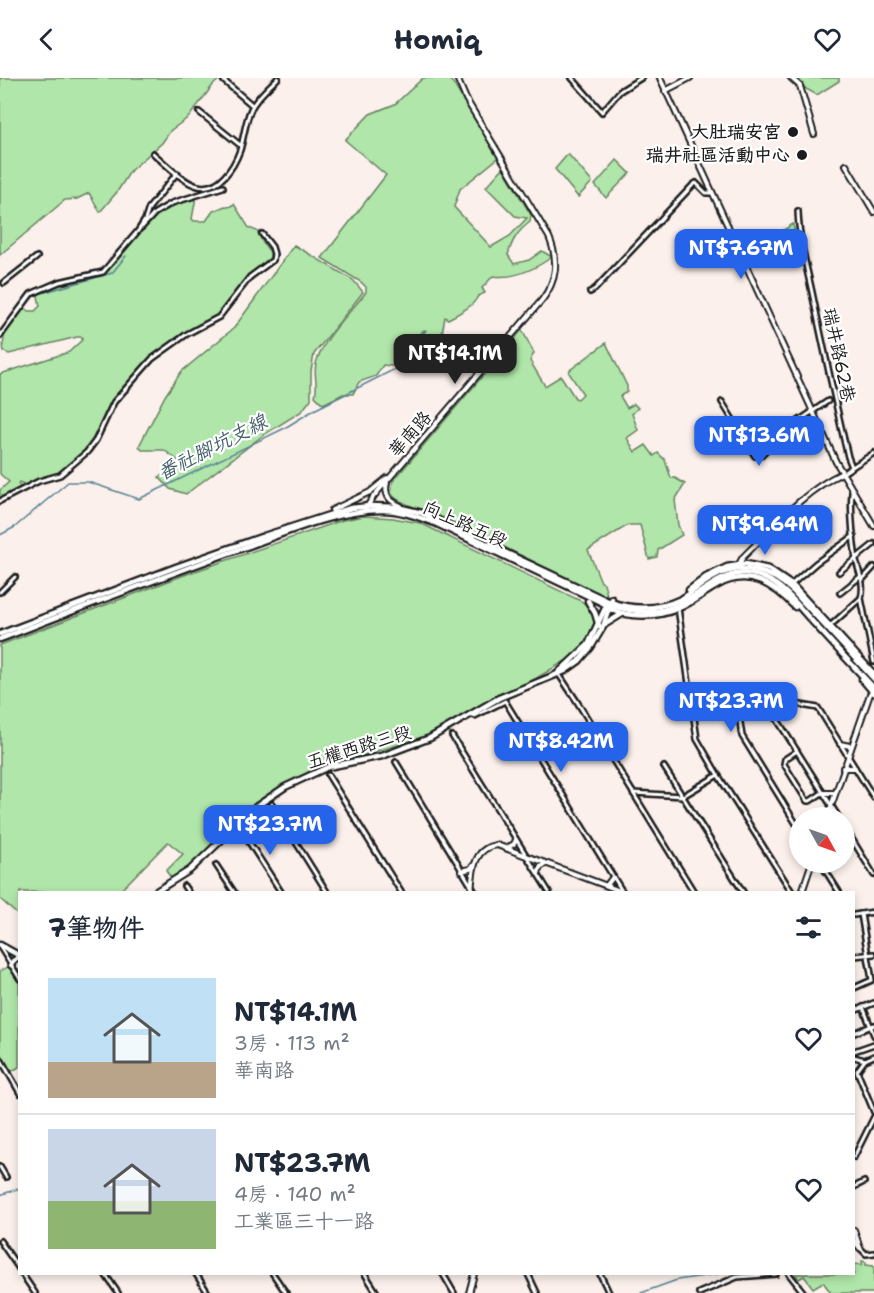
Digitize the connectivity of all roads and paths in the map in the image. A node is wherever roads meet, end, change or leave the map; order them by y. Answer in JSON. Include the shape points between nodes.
{"nodes":[{"id":1,"x":278,"y":78,"type":"edge"},
{"id":2,"x":457,"y":78,"type":"edge"},
{"id":3,"x":572,"y":78,"type":"edge"},
{"id":4,"x":640,"y":78,"type":"edge"},
{"id":5,"x":660,"y":78,"type":"edge"},
{"id":6,"x":690,"y":78,"type":"edge"},
{"id":7,"x":790,"y":78,"type":"edge"},
{"id":8,"x":224,"y":81,"type":"dead end"},
{"id":9,"x":665,"y":91,"type":"junction"},
{"id":10,"x":253,"y":106,"type":"junction"},
{"id":11,"x":199,"y":112,"type":"dead end"},
{"id":12,"x":814,"y":134,"type":"dead end"},
{"id":13,"x":240,"y":145,"type":"junction"},
{"id":14,"x":153,"y":153,"type":"dead end"},
{"id":15,"x":846,"y":165,"type":"dead end"},
{"id":16,"x":177,"y":173,"type":"junction"},
{"id":17,"x":223,"y":187,"type":"dead end"},
{"id":18,"x":712,"y":193,"type":"junction"},
{"id":19,"x":798,"y":211,"type":"dead end"},
{"id":20,"x":874,"y":212,"type":"edge"},
{"id":21,"x":138,"y":231,"type":"junction"},
{"id":22,"x":262,"y":234,"type":"dead end"},
{"id":23,"x":37,"y":257,"type":"dead end"},
{"id":24,"x":4,"y":283,"type":"dead end"},
{"id":25,"x":590,"y":292,"type":"dead end"},
{"id":26,"x":0,"y":336,"type":"edge"},
{"id":27,"x":828,"y":401,"type":"dead end"},
{"id":28,"x":722,"y":402,"type":"dead end"},
{"id":29,"x":813,"y":412,"type":"junction"},
{"id":30,"x":874,"y":453,"type":"edge"},
{"id":31,"x":852,"y":467,"type":"junction"},
{"id":32,"x":397,"y":469,"type":"junction"},
{"id":33,"x":842,"y":473,"type":"junction"},
{"id":34,"x":387,"y":481,"type":"junction"},
{"id":35,"x":852,"y":492,"type":"junction"},
{"id":36,"x":0,"y":501,"type":"edge"},
{"id":37,"x":401,"y":506,"type":"dead end"},
{"id":38,"x":366,"y":509,"type":"junction"},
{"id":39,"x":332,"y":510,"type":"dead end"},
{"id":40,"x":874,"y":526,"type":"edge"},
{"id":41,"x":854,"y":536,"type":"junction"},
{"id":42,"x":874,"y":544,"type":"edge"},
{"id":43,"x":743,"y":557,"type":"junction"},
{"id":44,"x":856,"y":559,"type":"junction"},
{"id":45,"x":746,"y":564,"type":"junction"},
{"id":46,"x":874,"y":567,"type":"edge"},
{"id":47,"x":737,"y":571,"type":"junction"},
{"id":48,"x":840,"y":573,"type":"dead end"},
{"id":49,"x":15,"y":577,"type":"dead end"},
{"id":50,"x":861,"y":578,"type":"junction"},
{"id":51,"x":791,"y":585,"type":"junction"},
{"id":52,"x":0,"y":592,"type":"edge"},
{"id":53,"x":840,"y":593,"type":"dead end"},
{"id":54,"x":861,"y":598,"type":"junction"},
{"id":55,"x":588,"y":601,"type":"dead end"},
{"id":56,"x":609,"y":604,"type":"junction"},
{"id":57,"x":678,"y":608,"type":"junction"},
{"id":58,"x":622,"y":614,"type":"junction"},
{"id":59,"x":601,"y":626,"type":"junction"},
{"id":60,"x":830,"y":626,"type":"junction"},
{"id":61,"x":0,"y":634,"type":"edge"},
{"id":62,"x":0,"y":639,"type":"edge"},
{"id":63,"x":873,"y":660,"type":"edge"},
{"id":64,"x":861,"y":670,"type":"junction"},
{"id":65,"x":558,"y":673,"type":"junction"},
{"id":66,"x":874,"y":674,"type":"edge"},
{"id":67,"x":874,"y":679,"type":"edge"},
{"id":68,"x":689,"y":689,"type":"junction"},
{"id":69,"x":874,"y":690,"type":"edge"},
{"id":70,"x":774,"y":700,"type":"junction"},
{"id":71,"x":737,"y":702,"type":"junction"},
{"id":72,"x":471,"y":714,"type":"junction"},
{"id":73,"x":452,"y":736,"type":"dead end"},
{"id":74,"x":840,"y":744,"type":"junction"},
{"id":75,"x":850,"y":746,"type":"junction"},
{"id":76,"x":797,"y":751,"type":"junction"},
{"id":77,"x":847,"y":756,"type":"junction"},
{"id":78,"x":396,"y":762,"type":"dead end"},
{"id":79,"x":664,"y":767,"type":"dead end"},
{"id":80,"x":843,"y":768,"type":"junction"},
{"id":81,"x":855,"y":768,"type":"junction"},
{"id":82,"x":328,"y":775,"type":"dead end"},
{"id":83,"x":717,"y":775,"type":"junction"},
{"id":84,"x":835,"y":792,"type":"junction"},
{"id":85,"x":633,"y":793,"type":"junction"},
{"id":86,"x":823,"y":793,"type":"junction"},
{"id":87,"x":682,"y":796,"type":"junction"},
{"id":88,"x":874,"y":798,"type":"edge"},
{"id":89,"x":272,"y":804,"type":"dead end"},
{"id":90,"x":831,"y":805,"type":"joint"},
{"id":91,"x":789,"y":812,"type":"edge"},
{"id":92,"x":242,"y":831,"type":"dead end"},
{"id":93,"x":516,"y":840,"type":"junction"},
{"id":94,"x":855,"y":844,"type":"edge"},
{"id":95,"x":507,"y":848,"type":"junction"},
{"id":96,"x":526,"y":855,"type":"junction"},
{"id":97,"x":474,"y":864,"type":"junction"},
{"id":98,"x":549,"y":864,"type":"junction"},
{"id":99,"x":216,"y":865,"type":"dead end"},
{"id":100,"x":462,"y":871,"type":"junction"},
{"id":101,"x":808,"y":873,"type":"edge"},
{"id":102,"x":826,"y":873,"type":"edge"},
{"id":103,"x":538,"y":874,"type":"junction"},
{"id":104,"x":874,"y":875,"type":"edge"},
{"id":105,"x":613,"y":877,"type":"junction"},
{"id":106,"x":605,"y":885,"type":"junction"},
{"id":107,"x":184,"y":886,"type":"dead end"},
{"id":108,"x":157,"y":891,"type":"edge"},
{"id":109,"x":187,"y":891,"type":"edge"},
{"id":110,"x":233,"y":891,"type":"edge"},
{"id":111,"x":280,"y":891,"type":"edge"},
{"id":112,"x":326,"y":891,"type":"edge"},
{"id":113,"x":400,"y":891,"type":"edge"},
{"id":114,"x":473,"y":891,"type":"edge"},
{"id":115,"x":548,"y":891,"type":"edge"},
{"id":116,"x":620,"y":891,"type":"edge"},
{"id":117,"x":622,"y":891,"type":"edge"},
{"id":118,"x":693,"y":891,"type":"edge"},
{"id":119,"x":742,"y":891,"type":"edge"},
{"id":120,"x":791,"y":891,"type":"edge"},
{"id":121,"x":802,"y":891,"type":"edge"},
{"id":122,"x":837,"y":891,"type":"edge"},
{"id":123,"x":874,"y":912,"type":"edge"},
{"id":124,"x":861,"y":914,"type":"junction"},
{"id":125,"x":855,"y":915,"type":"edge"},
{"id":126,"x":0,"y":946,"type":"edge"},
{"id":127,"x":874,"y":954,"type":"edge"},
{"id":128,"x":867,"y":955,"type":"junction"},
{"id":129,"x":18,"y":956,"type":"edge"},
{"id":130,"x":855,"y":956,"type":"edge"},
{"id":131,"x":18,"y":958,"type":"edge"},
{"id":132,"x":11,"y":965,"type":"junction"},
{"id":133,"x":18,"y":976,"type":"edge"},
{"id":134,"x":855,"y":988,"type":"edge"},
{"id":135,"x":874,"y":1003,"type":"edge"},
{"id":136,"x":863,"y":1007,"type":"junction"},
{"id":137,"x":855,"y":1011,"type":"edge"},
{"id":138,"x":872,"y":1026,"type":"edge"},
{"id":139,"x":855,"y":1033,"type":"edge"},
{"id":140,"x":874,"y":1035,"type":"edge"},
{"id":141,"x":874,"y":1044,"type":"edge"},
{"id":142,"x":855,"y":1051,"type":"edge"},
{"id":143,"x":874,"y":1056,"type":"edge"},
{"id":144,"x":855,"y":1057,"type":"edge"},
{"id":145,"x":0,"y":1058,"type":"edge"},
{"id":146,"x":865,"y":1060,"type":"junction"},
{"id":147,"x":18,"y":1090,"type":"edge"},
{"id":148,"x":874,"y":1112,"type":"edge"},
{"id":149,"x":874,"y":1117,"type":"edge"},
{"id":150,"x":855,"y":1155,"type":"edge"},
{"id":151,"x":0,"y":1167,"type":"edge"},
{"id":152,"x":6,"y":1178,"type":"dead end"},
{"id":153,"x":864,"y":1182,"type":"dead end"},
{"id":154,"x":855,"y":1186,"type":"edge"},
{"id":155,"x":855,"y":1233,"type":"edge"},
{"id":156,"x":0,"y":1241,"type":"edge"},
{"id":157,"x":855,"y":1242,"type":"edge"},
{"id":158,"x":860,"y":1248,"type":"junction"},
{"id":159,"x":874,"y":1253,"type":"edge"},
{"id":160,"x":18,"y":1268,"type":"edge"},
{"id":161,"x":23,"y":1275,"type":"edge"},
{"id":162,"x":106,"y":1275,"type":"edge"},
{"id":163,"x":197,"y":1275,"type":"edge"},
{"id":164,"x":274,"y":1275,"type":"edge"},
{"id":165,"x":366,"y":1275,"type":"edge"},
{"id":166,"x":444,"y":1275,"type":"edge"},
{"id":167,"x":474,"y":1275,"type":"edge"},
{"id":168,"x":528,"y":1275,"type":"edge"},
{"id":169,"x":600,"y":1275,"type":"edge"},
{"id":170,"x":763,"y":1275,"type":"edge"},
{"id":171,"x":790,"y":1275,"type":"edge"},
{"id":172,"x":35,"y":1293,"type":"edge"},
{"id":173,"x":118,"y":1293,"type":"edge"},
{"id":174,"x":208,"y":1293,"type":"edge"},
{"id":175,"x":286,"y":1293,"type":"edge"},
{"id":176,"x":377,"y":1293,"type":"edge"},
{"id":177,"x":454,"y":1293,"type":"edge"},
{"id":178,"x":469,"y":1293,"type":"edge"},
{"id":179,"x":537,"y":1293,"type":"edge"},
{"id":180,"x":609,"y":1293,"type":"edge"},
{"id":181,"x":699,"y":1293,"type":"edge"},
{"id":182,"x":804,"y":1293,"type":"edge"}],
"edges":[{"from":1,"to":10,"type":"street"},
{"from":2,"to":32,"type":"street","name":"華南路","via":[[552,244],[556,259],[554,280]]},
{"from":3,"to":4,"type":"street","via":[[602,112],[620,91]]},
{"from":5,"to":9,"type":"street"},
{"from":6,"to":9,"type":"street"},
{"from":7,"to":12,"type":"street","via":[[800,86]]},
{"from":8,"to":10,"type":"street"},
{"from":9,"to":18,"type":"street"},
{"from":10,"to":13,"type":"street"},
{"from":11,"to":13,"type":"street"},
{"from":13,"to":16,"type":"street","via":[[229,171],[215,183],[199,187]]},
{"from":14,"to":16,"type":"street"},
{"from":15,"to":20,"type":"street"},
{"from":16,"to":21,"type":"street","via":[[149,208]]},
{"from":17,"to":21,"type":"street","via":[[172,203],[155,213]]},
{"from":18,"to":25,"type":"street","via":[[706,193],[696,183],[693,185]]},
{"from":18,"to":29,"type":"street"},
{"from":19,"to":31,"type":"street","name":"瑞井路62巷","via":[[801,246]]},
{"from":21,"to":26,"type":"street","via":[[103,273],[59,282],[31,294]]},
{"from":22,"to":36,"type":"street","via":[[272,247],[273,260],[250,277],[219,316],[152,359],[114,402],[87,452],[60,475]]},
{"from":23,"to":24,"type":"street"},
{"from":27,"to":29,"type":"street"},
{"from":28,"to":29,"type":"street","via":[[755,456],[760,456],[791,426]]},
{"from":29,"to":33,"type":"street"},
{"from":30,"to":31,"type":"street"},
{"from":31,"to":33,"type":"street"},
{"from":32,"to":34,"type":"street","name":"華南路"},
{"from":32,"to":39,"type":"street","via":[[370,492]]},
{"from":33,"to":35,"type":"street"},
{"from":33,"to":43,"type":"street","via":[[797,503]]},
{"from":34,"to":37,"type":"street","via":[[387,496]]},
{"from":34,"to":38,"type":"street","name":"華南路"},
{"from":35,"to":40,"type":"street"},
{"from":35,"to":41,"type":"street"},
{"from":38,"to":56,"type":"main road","name":"向上路五段","via":[[397,507],[422,513]]},
{"from":38,"to":61,"type":"main road","name":"向上路五段","via":[[351,508],[209,555]]},
{"from":38,"to":62,"type":"main road","name":"向上路五段","via":[[266,540]]},
{"from":41,"to":44,"type":"street"},
{"from":41,"to":51,"type":"street"},
{"from":42,"to":44,"type":"street"},
{"from":43,"to":45,"type":"street"},
{"from":43,"to":47,"type":"street"},
{"from":44,"to":48,"type":"street"},
{"from":44,"to":50,"type":"street"},
{"from":45,"to":47,"type":"main road","name":"向上路五段"},
{"from":45,"to":51,"type":"main road","name":"向上路五段","via":[[768,569]]},
{"from":46,"to":50,"type":"street"},
{"from":47,"to":56,"type":"main road","name":"向上路五段","via":[[719,574],[668,604],[630,608]]},
{"from":47,"to":57,"type":"main road","name":"向上路五段"},
{"from":47,"to":64,"type":"main road","name":"向上路五段","via":[[777,589]]},
{"from":47,"to":64,"type":"main road","name":"向上路五段","via":[[761,570],[784,582]]},
{"from":49,"to":52,"type":"street"},
{"from":50,"to":53,"type":"street"},
{"from":50,"to":54,"type":"street"},
{"from":51,"to":60,"type":"main road","name":"向上路五段"},
{"from":54,"to":60,"type":"street"},
{"from":54,"to":63,"type":"street"},
{"from":55,"to":59,"type":"main road"},
{"from":56,"to":58,"type":"main road","name":"向上路五段"},
{"from":56,"to":59,"type":"main road","name":"五權西路三段"},
{"from":57,"to":58,"type":"main road","name":"向上路五段","via":[[649,615]]},
{"from":57,"to":68,"type":"street"},
{"from":58,"to":59,"type":"main road"},
{"from":59,"to":65,"type":"main road","name":"五權西路三段","via":[[584,656]]},
{"from":60,"to":64,"type":"main road","name":"向上路五段"},
{"from":63,"to":64,"type":"street"},
{"from":64,"to":66,"type":"main road","name":"向上路五段"},
{"from":64,"to":67,"type":"main road","name":"向上路五段"},
{"from":64,"to":69,"type":"main road","name":"向上路五段"},
{"from":65,"to":72,"type":"main road","name":"五權西路三段"},
{"from":65,"to":85,"type":"street"},
{"from":68,"to":71,"type":"street"},
{"from":68,"to":83,"type":"street","via":[[697,739]]},
{"from":69,"to":75,"type":"street"},
{"from":70,"to":71,"type":"street"},
{"from":70,"to":74,"type":"street","via":[[818,708]]},
{"from":70,"to":76,"type":"street","via":[[775,716]]},
{"from":71,"to":91,"type":"street","via":[[742,736]]},
{"from":72,"to":105,"type":"street","via":[[475,716],[505,701]]},
{"from":72,"to":108,"type":"main road","name":"五權西路三段","via":[[440,734],[360,762],[328,767],[285,787],[257,806],[190,870]]},
{"from":73,"to":93,"type":"street"},
{"from":74,"to":75,"type":"street"},
{"from":74,"to":77,"type":"street"},
{"from":75,"to":77,"type":"street"},
{"from":76,"to":86,"type":"street"},
{"from":76,"to":86,"type":"street","via":[[783,762],[806,800]]},
{"from":77,"to":80,"type":"street"},
{"from":77,"to":81,"type":"street"},
{"from":78,"to":100,"type":"street"},
{"from":79,"to":87,"type":"street"},
{"from":80,"to":81,"type":"street"},
{"from":80,"to":84,"type":"street"},
{"from":81,"to":88,"type":"street"},
{"from":82,"to":113,"type":"street"},
{"from":83,"to":87,"type":"street"},
{"from":83,"to":120,"type":"street"},
{"from":84,"to":86,"type":"street"},
{"from":84,"to":90,"type":"street"},
{"from":85,"to":87,"type":"street"},
{"from":85,"to":118,"type":"street"},
{"from":86,"to":90,"type":"street"},
{"from":87,"to":119,"type":"street"},
{"from":89,"to":112,"type":"street"},
{"from":92,"to":111,"type":"street"},
{"from":93,"to":95,"type":"street"},
{"from":93,"to":96,"type":"street"},
{"from":94,"to":104,"type":"street"},
{"from":95,"to":96,"type":"street"},
{"from":95,"to":97,"type":"street","via":[[486,848]]},
{"from":96,"to":98,"type":"street"},
{"from":96,"to":103,"type":"street"},
{"from":97,"to":100,"type":"street"},
{"from":97,"to":114,"type":"street"},
{"from":98,"to":103,"type":"street","via":[[541,866]]},
{"from":98,"to":106,"type":"street"},
{"from":99,"to":110,"type":"street"},
{"from":100,"to":114,"type":"street"},
{"from":101,"to":121,"type":"street"},
{"from":102,"to":122,"type":"street"},
{"from":103,"to":115,"type":"street"},
{"from":105,"to":106,"type":"street"},
{"from":105,"to":117,"type":"street"},
{"from":106,"to":116,"type":"street"},
{"from":107,"to":109,"type":"street"},
{"from":123,"to":124,"type":"street"},
{"from":124,"to":125,"type":"street"},
{"from":124,"to":128,"type":"street"},
{"from":126,"to":129,"type":"main road"},
{"from":126,"to":132,"type":"street"},
{"from":127,"to":128,"type":"street"},
{"from":128,"to":130,"type":"street"},
{"from":128,"to":134,"type":"street","via":[[872,980]]},
{"from":131,"to":132,"type":"main road"},
{"from":132,"to":133,"type":"street"},
{"from":135,"to":136,"type":"street"},
{"from":136,"to":137,"type":"street"},
{"from":136,"to":138,"type":"street"},
{"from":138,"to":139,"type":"street"},
{"from":138,"to":140,"type":"street"},
{"from":141,"to":142,"type":"street"},
{"from":143,"to":146,"type":"street"},
{"from":144,"to":146,"type":"street"},
{"from":145,"to":147,"type":"street"},
{"from":146,"to":148,"type":"street","via":[[857,1071]]},
{"from":149,"to":150,"type":"street"},
{"from":151,"to":152,"type":"street"},
{"from":153,"to":154,"type":"street"},
{"from":155,"to":158,"type":"street"},
{"from":156,"to":160,"type":"street"},
{"from":157,"to":158,"type":"street"},
{"from":158,"to":159,"type":"street","via":[[866,1254]]},
{"from":161,"to":172,"type":"street"},
{"from":162,"to":173,"type":"street"},
{"from":163,"to":174,"type":"street"},
{"from":164,"to":175,"type":"street"},
{"from":165,"to":176,"type":"street"},
{"from":166,"to":177,"type":"street"},
{"from":167,"to":178,"type":"street"},
{"from":168,"to":179,"type":"street"},
{"from":169,"to":180,"type":"street"},
{"from":170,"to":181,"type":"street","via":[[737,1277]]},
{"from":171,"to":182,"type":"street"}]}
